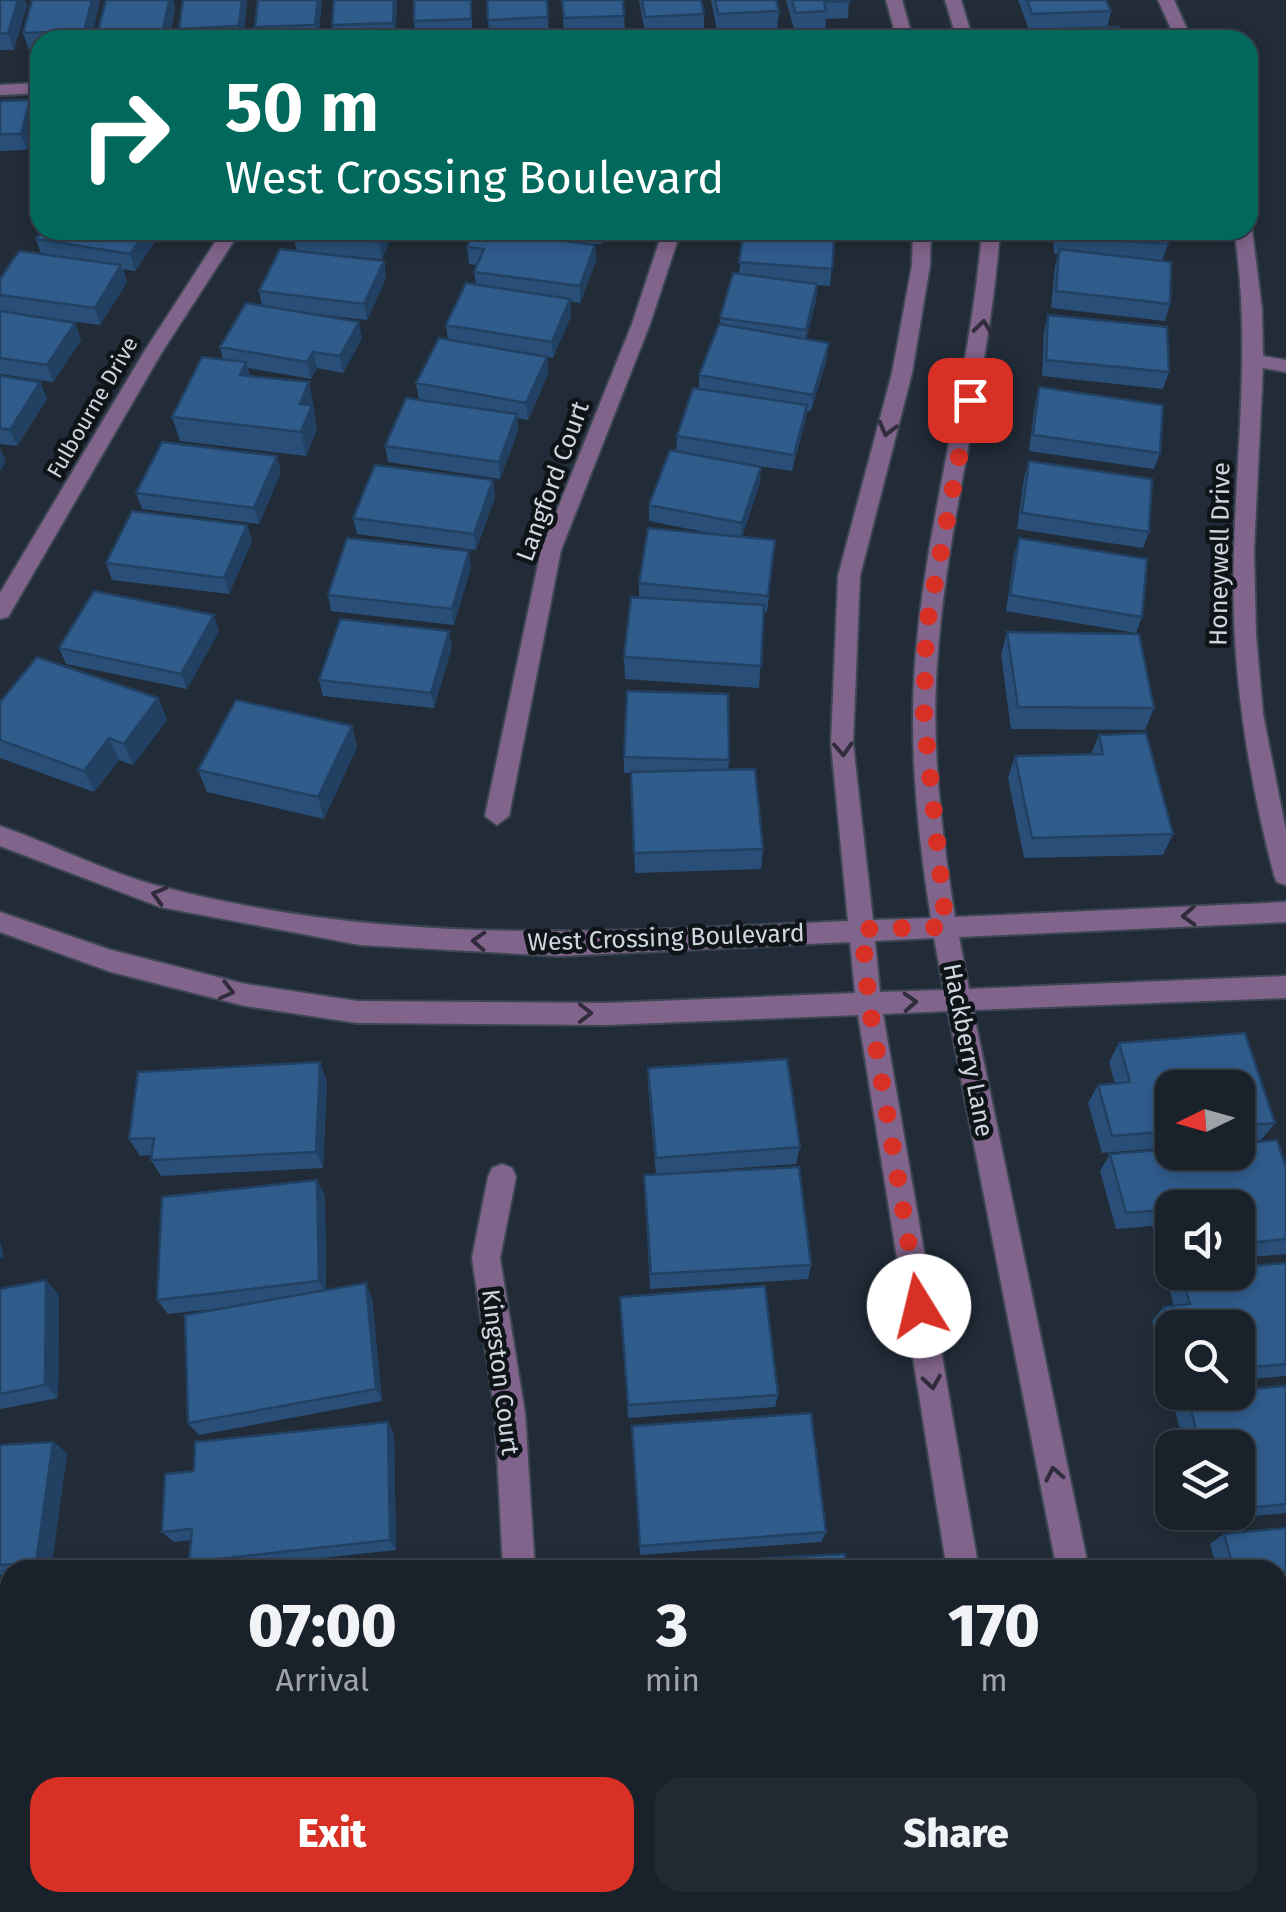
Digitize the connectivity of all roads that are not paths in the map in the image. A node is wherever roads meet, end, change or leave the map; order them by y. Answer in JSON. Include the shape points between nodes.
{"nodes":[{"id":1,"x":894,"y":0,"type":"edge"},
{"id":2,"x":953,"y":0,"type":"edge"},
{"id":3,"x":1166,"y":0,"type":"edge"},
{"id":4,"x":902,"y":30,"type":"edge"},
{"id":5,"x":962,"y":30,"type":"edge"},
{"id":6,"x":1180,"y":30,"type":"edge"},
{"id":7,"x":30,"y":88,"type":"edge"},
{"id":8,"x":0,"y":90,"type":"edge"},
{"id":9,"x":226,"y":240,"type":"edge"},
{"id":10,"x":669,"y":240,"type":"edge"},
{"id":11,"x":922,"y":240,"type":"edge"},
{"id":12,"x":990,"y":240,"type":"edge"},
{"id":13,"x":1244,"y":240,"type":"edge"},
{"id":14,"x":1253,"y":360,"type":"junction"},
{"id":15,"x":1286,"y":366,"type":"edge"},
{"id":16,"x":0,"y":612,"type":"edge"},
{"id":17,"x":497,"y":816,"type":"dead end"},
{"id":18,"x":0,"y":836,"type":"edge"},
{"id":19,"x":1286,"y":875,"type":"edge"},
{"id":20,"x":1286,"y":912,"type":"edge"},
{"id":21,"x":0,"y":922,"type":"edge"},
{"id":22,"x":946,"y":927,"type":"junction"},
{"id":23,"x":862,"y":929,"type":"junction"},
{"id":24,"x":1286,"y":987,"type":"edge"},
{"id":25,"x":958,"y":999,"type":"junction"},
{"id":26,"x":869,"y":1004,"type":"junction"},
{"id":27,"x":502,"y":1176,"type":"dead end"},
{"id":28,"x":519,"y":1560,"type":"edge"},
{"id":29,"x":961,"y":1560,"type":"edge"},
{"id":30,"x":1071,"y":1560,"type":"edge"}],
"edges":[{"from":1,"to":4,"type":"street"},
{"from":2,"to":5,"type":"street"},
{"from":3,"to":6,"type":"street"},
{"from":7,"to":8,"type":"street"},
{"from":9,"to":16,"type":"street","name":"Fulbourne Drive"},
{"from":10,"to":17,"type":"street","name":"Langford Court","via":[[551,550]]},
{"from":11,"to":23,"type":"street","one_way":true,"via":[[902,373],[850,576],[842,743]]},
{"from":22,"to":12,"type":"street","name":"Hackberry Lane","one_way":true,"via":[[924,718],[926,629],[977,368]]},
{"from":13,"to":14,"type":"street","name":"Honeywell Drive"},
{"from":14,"to":15,"type":"street"},
{"from":14,"to":19,"type":"street","name":"Honeywell Drive","via":[[1245,684]]},
{"from":23,"to":18,"type":"street","name":"West Crossing Boulevard","one_way":true,"via":[[558,946],[360,935],[160,896]]},
{"from":20,"to":22,"type":"street","name":"West Crossing Boulevard","one_way":true},
{"from":21,"to":26,"type":"street","one_way":true,"via":[[111,962],[244,995],[357,1012],[607,1014]]},
{"from":22,"to":23,"type":"street","name":"West Crossing Boulevard"},
{"from":22,"to":25,"type":"street","name":"Hackberry Lane"},
{"from":23,"to":26,"type":"street"},
{"from":24,"to":25,"type":"street"},
{"from":26,"to":25,"type":"street","one_way":true},
{"from":30,"to":25,"type":"street","name":"Hackberry Lane","one_way":true},
{"from":26,"to":29,"type":"street","one_way":true},
{"from":27,"to":28,"type":"street","name":"Kingston Court","via":[[486,1258],[510,1413]]}]}
